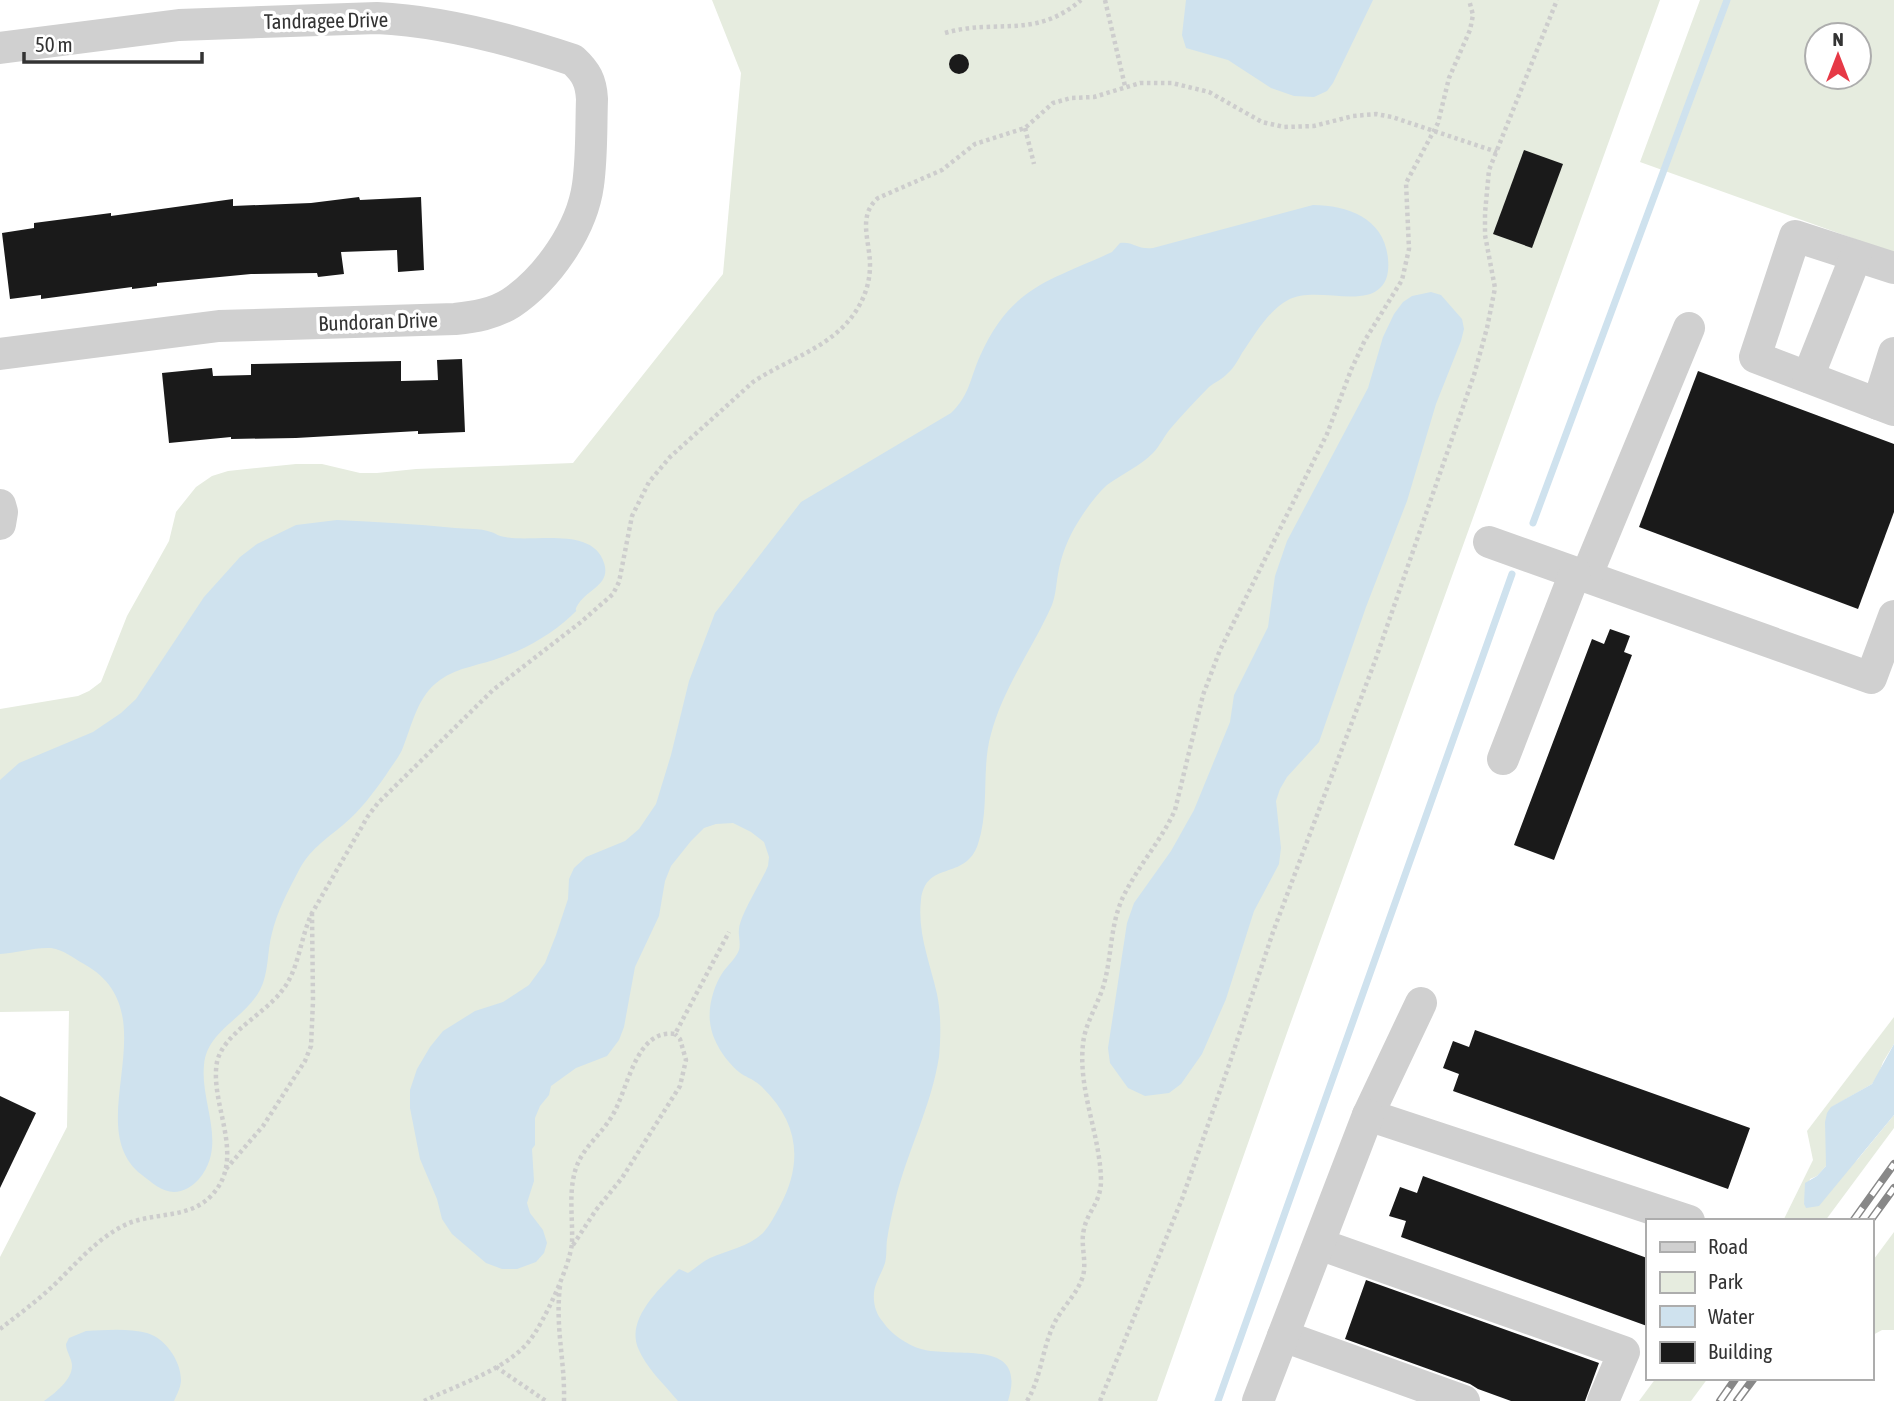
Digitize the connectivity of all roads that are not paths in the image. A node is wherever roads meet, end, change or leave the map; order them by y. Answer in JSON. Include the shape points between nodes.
{"nodes":[{"id":1,"x":409,"y":10,"type":"edge"},
{"id":2,"x":0,"y":48,"type":"edge"},
{"id":3,"x":591,"y":86,"type":"joint"},
{"id":4,"x":1856,"y":256,"type":"junction"},
{"id":5,"x":1894,"y":268,"type":"edge"},
{"id":6,"x":1689,"y":328,"type":"dead end"},
{"id":7,"x":0,"y":354,"type":"edge"},
{"id":8,"x":1894,"y":354,"type":"edge"},
{"id":9,"x":1808,"y":377,"type":"junction"},
{"id":10,"x":1886,"y":407,"type":"edge"},
{"id":11,"x":0,"y":505,"type":"edge"},
{"id":12,"x":0,"y":524,"type":"edge"},
{"id":13,"x":1489,"y":542,"type":"dead end"},
{"id":14,"x":1581,"y":575,"type":"junction"},
{"id":15,"x":1894,"y":616,"type":"edge"},
{"id":16,"x":1503,"y":760,"type":"dead end"},
{"id":17,"x":1421,"y":1003,"type":"dead end"},
{"id":18,"x":1368,"y":1115,"type":"junction"},
{"id":19,"x":1683,"y":1219,"type":"edge"},
{"id":20,"x":1319,"y":1244,"type":"junction"},
{"id":21,"x":1283,"y":1336,"type":"junction"},
{"id":22,"x":1258,"y":1401,"type":"edge"},
{"id":23,"x":1464,"y":1401,"type":"edge"},
{"id":24,"x":1603,"y":1401,"type":"edge"}],
"edges":[{"from":1,"to":2,"type":"street","name":"Tandragee Drive","via":[[377,18],[191,24]]},
{"from":1,"to":3,"type":"street","name":"Tandragee Drive","via":[[433,23],[573,60],[585,71]]},
{"from":3,"to":7,"type":"street","name":"Bundoran Drive","via":[[588,185],[576,226],[530,288],[495,311],[455,319],[219,326]]},
{"from":4,"to":5,"type":"street"},
{"from":4,"to":9,"type":"street"},
{"from":4,"to":9,"type":"street","via":[[1795,236],[1755,357]]},
{"from":6,"to":14,"type":"street"},
{"from":8,"to":10,"type":"street"},
{"from":9,"to":10,"type":"street"},
{"from":11,"to":12,"type":"street"},
{"from":13,"to":14,"type":"street"},
{"from":14,"to":15,"type":"street","via":[[1871,678]]},
{"from":14,"to":16,"type":"street"},
{"from":17,"to":18,"type":"street"},
{"from":18,"to":19,"type":"street"},
{"from":18,"to":20,"type":"street"},
{"from":20,"to":21,"type":"street"},
{"from":20,"to":24,"type":"street","via":[[1624,1352]]},
{"from":21,"to":22,"type":"street"},
{"from":21,"to":23,"type":"street"}]}
